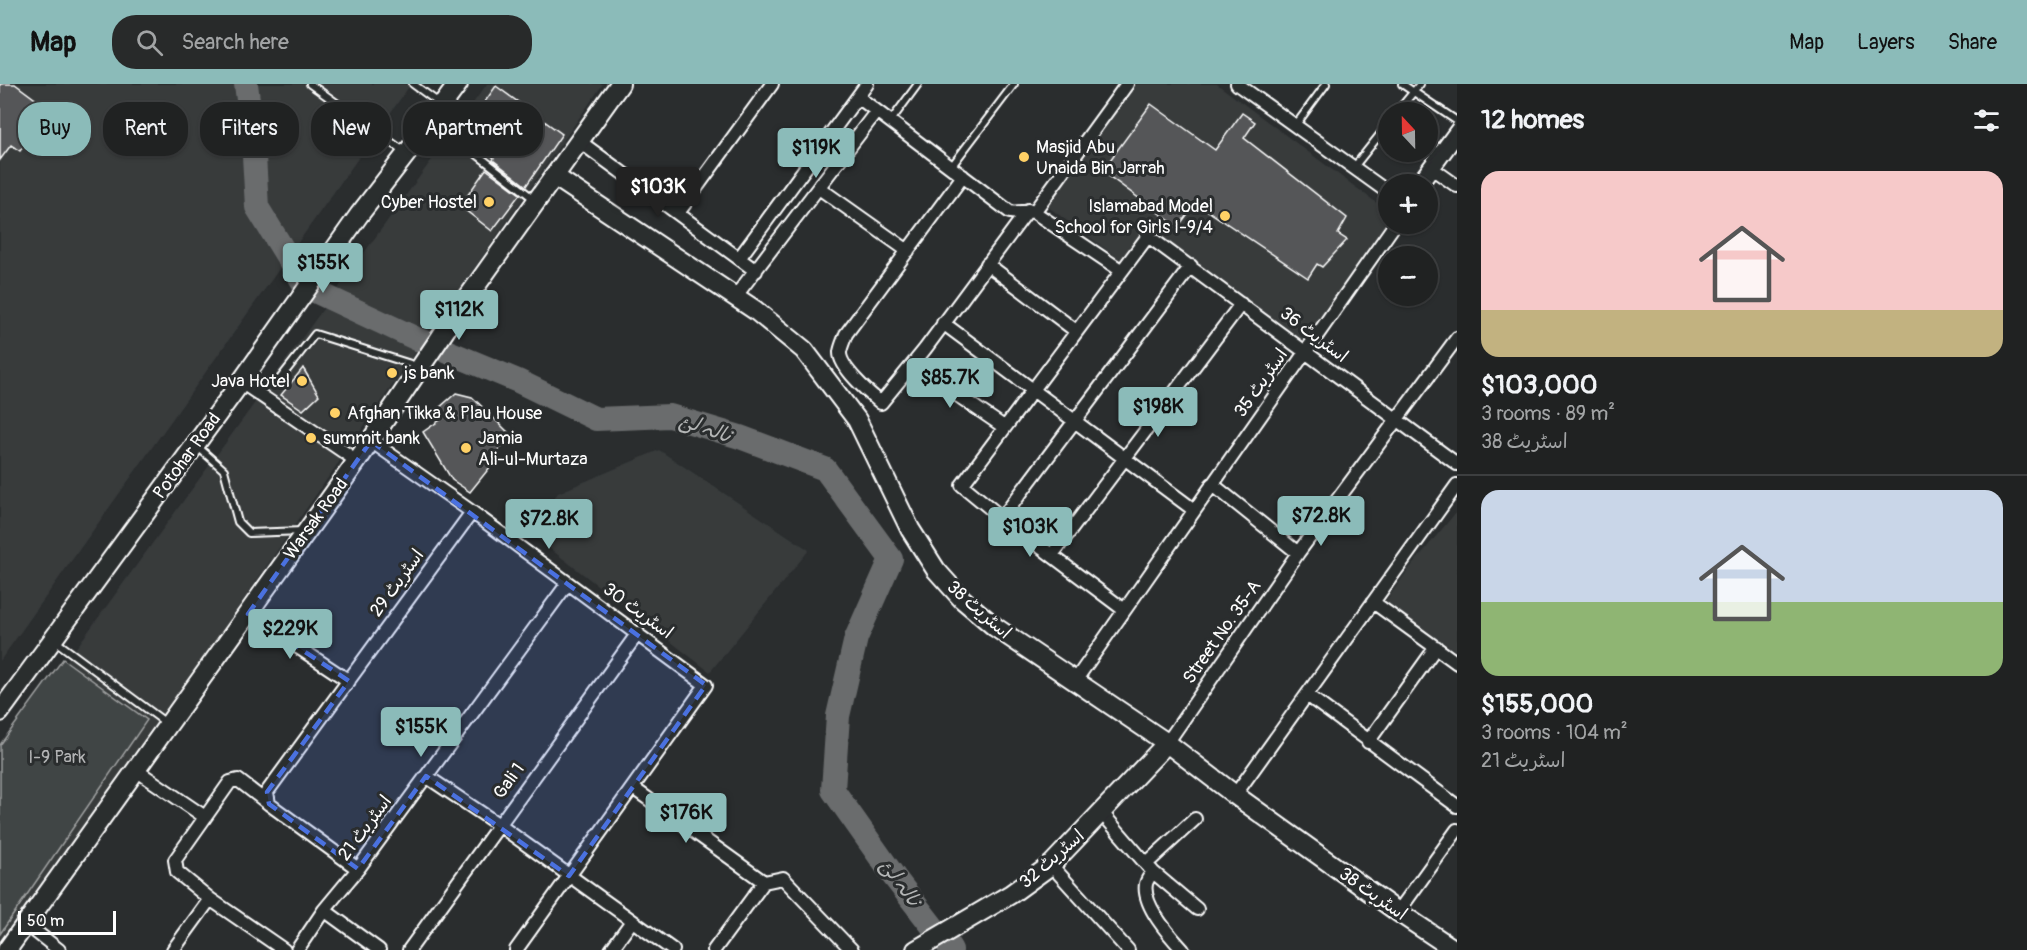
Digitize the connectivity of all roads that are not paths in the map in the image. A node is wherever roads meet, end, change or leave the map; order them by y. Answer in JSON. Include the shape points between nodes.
{"nodes":[{"id":1,"x":310,"y":84,"type":"edge"},
{"id":2,"x":413,"y":84,"type":"edge"},
{"id":3,"x":458,"y":84,"type":"edge"},
{"id":4,"x":620,"y":84,"type":"edge"},
{"id":5,"x":771,"y":84,"type":"edge"},
{"id":6,"x":867,"y":84,"type":"edge"},
{"id":7,"x":918,"y":84,"type":"edge"},
{"id":8,"x":1014,"y":84,"type":"edge"},
{"id":9,"x":1127,"y":84,"type":"edge"},
{"id":10,"x":1237,"y":84,"type":"edge"},
{"id":11,"x":1326,"y":84,"type":"edge"},
{"id":12,"x":1402,"y":84,"type":"edge"},
{"id":13,"x":1420,"y":84,"type":"edge"},
{"id":14,"x":1414,"y":92,"type":"junction"},
{"id":15,"x":858,"y":97,"type":"junction"},
{"id":16,"x":438,"y":102,"type":"edge"},
{"id":17,"x":446,"y":102,"type":"edge"},
{"id":18,"x":1406,"y":102,"type":"edge"},
{"id":19,"x":876,"y":112,"type":"junction"},
{"id":20,"x":890,"y":122,"type":"junction"},
{"id":21,"x":1457,"y":123,"type":"edge"},
{"id":22,"x":1294,"y":126,"type":"junction"},
{"id":23,"x":1457,"y":136,"type":"edge"},
{"id":24,"x":1378,"y":137,"type":"edge"},
{"id":25,"x":579,"y":141,"type":"junction"},
{"id":26,"x":403,"y":150,"type":"edge"},
{"id":27,"x":405,"y":156,"type":"edge"},
{"id":28,"x":479,"y":156,"type":"edge"},
{"id":29,"x":951,"y":167,"type":"junction"},
{"id":30,"x":1354,"y":168,"type":"junction"},
{"id":31,"x":1433,"y":169,"type":"junction"},
{"id":32,"x":1420,"y":174,"type":"edge"},
{"id":33,"x":1429,"y":174,"type":"edge"},
{"id":34,"x":554,"y":176,"type":"junction"},
{"id":35,"x":963,"y":176,"type":"junction"},
{"id":36,"x":1378,"y":185,"type":"edge"},
{"id":37,"x":1457,"y":186,"type":"edge"},
{"id":38,"x":819,"y":188,"type":"junction"},
{"id":39,"x":536,"y":201,"type":"junction"},
{"id":40,"x":1031,"y":211,"type":"junction"},
{"id":41,"x":678,"y":213,"type":"junction"},
{"id":42,"x":1388,"y":234,"type":"edge"},
{"id":43,"x":908,"y":251,"type":"junction"},
{"id":44,"x":740,"y":257,"type":"junction"},
{"id":45,"x":987,"y":264,"type":"junction"},
{"id":46,"x":1191,"y":267,"type":"junction"},
{"id":47,"x":756,"y":271,"type":"junction"},
{"id":48,"x":1122,"y":271,"type":"junction"},
{"id":49,"x":735,"y":297,"type":"junction"},
{"id":50,"x":1241,"y":304,"type":"junction"},
{"id":51,"x":943,"y":323,"type":"junction"},
{"id":52,"x":1077,"y":331,"type":"junction"},
{"id":53,"x":1457,"y":338,"type":"edge"},
{"id":54,"x":1305,"y":351,"type":"junction"},
{"id":55,"x":423,"y":362,"type":"junction"},
{"id":56,"x":913,"y":365,"type":"junction"},
{"id":57,"x":279,"y":380,"type":"dead end"},
{"id":58,"x":241,"y":382,"type":"junction"},
{"id":59,"x":1032,"y":389,"type":"junction"},
{"id":60,"x":1397,"y":420,"type":"junction"},
{"id":61,"x":1075,"y":421,"type":"junction"},
{"id":62,"x":1004,"y":427,"type":"junction"},
{"id":63,"x":371,"y":441,"type":"junction"},
{"id":64,"x":195,"y":445,"type":"junction"},
{"id":65,"x":1125,"y":458,"type":"junction"},
{"id":66,"x":357,"y":461,"type":"junction"},
{"id":67,"x":1457,"y":464,"type":"edge"},
{"id":68,"x":1212,"y":484,"type":"junction"},
{"id":69,"x":1457,"y":485,"type":"edge"},
{"id":70,"x":1194,"y":510,"type":"junction"},
{"id":71,"x":472,"y":512,"type":"junction"},
{"id":72,"x":1002,"y":518,"type":"junction"},
{"id":73,"x":307,"y":531,"type":"junction"},
{"id":74,"x":1298,"y":553,"type":"junction"},
{"id":75,"x":1052,"y":555,"type":"junction"},
{"id":76,"x":568,"y":583,"type":"junction"},
{"id":77,"x":1373,"y":602,"type":"junction"},
{"id":78,"x":1124,"y":609,"type":"junction"},
{"id":79,"x":248,"y":614,"type":"junction"},
{"id":80,"x":638,"y":633,"type":"junction"},
{"id":81,"x":53,"y":639,"type":"junction"},
{"id":82,"x":1436,"y":647,"type":"junction"},
{"id":83,"x":1457,"y":663,"type":"edge"},
{"id":84,"x":349,"y":681,"type":"junction"},
{"id":85,"x":1075,"y":681,"type":"junction"},
{"id":86,"x":1307,"y":695,"type":"junction"},
{"id":87,"x":0,"y":712,"type":"edge"},
{"id":88,"x":168,"y":725,"type":"junction"},
{"id":89,"x":1368,"y":742,"type":"junction"},
{"id":90,"x":1167,"y":743,"type":"junction"},
{"id":91,"x":136,"y":770,"type":"junction"},
{"id":92,"x":426,"y":776,"type":"junction"},
{"id":93,"x":633,"y":788,"type":"junction"},
{"id":94,"x":1235,"y":795,"type":"junction"},
{"id":95,"x":268,"y":798,"type":"junction"},
{"id":96,"x":1457,"y":806,"type":"edge"},
{"id":97,"x":1102,"y":813,"type":"junction"},
{"id":98,"x":205,"y":817,"type":"junction"},
{"id":99,"x":1195,"y":819,"type":"dead end"},
{"id":100,"x":499,"y":825,"type":"junction"},
{"id":101,"x":1457,"y":830,"type":"edge"},
{"id":102,"x":1051,"y":865,"type":"junction"},
{"id":103,"x":1150,"y":868,"type":"junction"},
{"id":104,"x":358,"y":869,"type":"junction"},
{"id":105,"x":569,"y":876,"type":"junction"},
{"id":106,"x":764,"y":882,"type":"junction"},
{"id":107,"x":210,"y":899,"type":"junction"},
{"id":108,"x":1197,"y":909,"type":"dead end"},
{"id":109,"x":324,"y":910,"type":"junction"},
{"id":110,"x":1398,"y":912,"type":"junction"},
{"id":111,"x":632,"y":921,"type":"junction"},
{"id":112,"x":26,"y":924,"type":"junction"},
{"id":113,"x":7,"y":950,"type":"edge"},
{"id":114,"x":59,"y":950,"type":"edge"},
{"id":115,"x":173,"y":950,"type":"edge"},
{"id":116,"x":284,"y":950,"type":"edge"},
{"id":117,"x":297,"y":950,"type":"edge"},
{"id":118,"x":379,"y":950,"type":"edge"},
{"id":119,"x":409,"y":950,"type":"edge"},
{"id":120,"x":516,"y":950,"type":"edge"},
{"id":121,"x":610,"y":950,"type":"edge"},
{"id":122,"x":673,"y":950,"type":"edge"},
{"id":123,"x":714,"y":950,"type":"edge"},
{"id":124,"x":852,"y":950,"type":"edge"},
{"id":125,"x":916,"y":950,"type":"edge"},
{"id":126,"x":1128,"y":950,"type":"edge"},
{"id":127,"x":1183,"y":950,"type":"edge"},
{"id":128,"x":1455,"y":950,"type":"edge"}],
"edges":[{"from":1,"to":26,"type":"lane"},
{"from":2,"to":16,"type":"lane"},
{"from":3,"to":17,"type":"street","name":"Potohar Road"},
{"from":4,"to":25,"type":"street","name":"Warsak Road"},
{"from":5,"to":41,"type":"street"},
{"from":6,"to":15,"type":"street"},
{"from":7,"to":20,"type":"lane"},
{"from":8,"to":29,"type":"lane"},
{"from":9,"to":40,"type":"street"},
{"from":10,"to":22,"type":"street"},
{"from":11,"to":22,"type":"lane"},
{"from":12,"to":14,"type":"lane"},
{"from":13,"to":14,"type":"lane"},
{"from":14,"to":18,"type":"lane"},
{"from":14,"to":21,"type":"lane"},
{"from":15,"to":19,"type":"street"},
{"from":15,"to":44,"type":"street"},
{"from":19,"to":20,"type":"street"},
{"from":19,"to":38,"type":"street"},
{"from":20,"to":29,"type":"street"},
{"from":21,"to":32,"type":"lane"},
{"from":22,"to":30,"type":"street"},
{"from":23,"to":31,"type":"street"},
{"from":24,"to":30,"type":"lane"},
{"from":25,"to":34,"type":"street","name":"Warsak Road"},
{"from":25,"to":41,"type":"street"},
{"from":27,"to":58,"type":"street","name":"Potohar Road"},
{"from":28,"to":39,"type":"lane"},
{"from":29,"to":35,"type":"street"},
{"from":30,"to":36,"type":"street"},
{"from":31,"to":33,"type":"street"},
{"from":31,"to":37,"type":"street"},
{"from":34,"to":39,"type":"street","name":"Warsak Road"},
{"from":34,"to":49,"type":"street","name":"اسٹریٹ 38"},
{"from":35,"to":40,"type":"street","via":[[1010,212]]},
{"from":35,"to":43,"type":"street"},
{"from":38,"to":43,"type":"street"},
{"from":38,"to":47,"type":"street"},
{"from":39,"to":55,"type":"street","name":"Warsak Road"},
{"from":40,"to":45,"type":"street"},
{"from":40,"to":48,"type":"street"},
{"from":41,"to":44,"type":"street"},
{"from":42,"to":54,"type":"street","name":"اسٹریٹ 35"},
{"from":43,"to":56,"type":"street","via":[[846,334],[840,354],[857,380],[881,403]]},
{"from":44,"to":47,"type":"street"},
{"from":45,"to":51,"type":"street"},
{"from":45,"to":52,"type":"street"},
{"from":46,"to":48,"type":"street","name":"اسٹریٹ 36","via":[[1148,236]]},
{"from":46,"to":50,"type":"street","name":"اسٹریٹ 36"},
{"from":46,"to":61,"type":"street"},
{"from":47,"to":49,"type":"street"},
{"from":48,"to":52,"type":"street"},
{"from":49,"to":85,"type":"street","name":"اسٹریٹ 38","via":[[804,350],[857,420],[910,529],[942,577],[995,627]]},
{"from":50,"to":54,"type":"street","name":"اسٹریٹ 36"},
{"from":50,"to":65,"type":"street"},
{"from":51,"to":56,"type":"street"},
{"from":51,"to":59,"type":"street"},
{"from":52,"to":59,"type":"street"},
{"from":53,"to":60,"type":"street","name":"Street No. 35-A"},
{"from":54,"to":60,"type":"street","name":"اسٹریٹ 36"},
{"from":54,"to":68,"type":"street","name":"اسٹریٹ 35"},
{"from":55,"to":57,"type":"lane","via":[[315,334]]},
{"from":55,"to":63,"type":"street","name":"Warsak Road"},
{"from":56,"to":62,"type":"street"},
{"from":58,"to":64,"type":"street","name":"Potohar Road"},
{"from":58,"to":66,"type":"street"},
{"from":59,"to":61,"type":"street"},
{"from":59,"to":62,"type":"street"},
{"from":60,"to":67,"type":"street","name":"اسٹریٹ 36"},
{"from":60,"to":74,"type":"street","name":"Street No. 35-A"},
{"from":61,"to":65,"type":"street"},
{"from":61,"to":72,"type":"street"},
{"from":62,"to":72,"type":"street","via":[[962,485]]},
{"from":63,"to":66,"type":"street","name":"Warsak Road"},
{"from":63,"to":71,"type":"street","name":"اسٹریٹ 30"},
{"from":64,"to":73,"type":"lane","via":[[224,471],[238,522],[249,533]]},
{"from":64,"to":81,"type":"street","name":"Potohar Road"},
{"from":65,"to":70,"type":"street"},
{"from":65,"to":75,"type":"street"},
{"from":66,"to":73,"type":"street","name":"Warsak Road"},
{"from":68,"to":70,"type":"street","name":"اسٹریٹ 35"},
{"from":68,"to":74,"type":"street"},
{"from":69,"to":77,"type":"street"},
{"from":70,"to":78,"type":"street","name":"اسٹریٹ 35"},
{"from":71,"to":76,"type":"street","name":"اسٹریٹ 30"},
{"from":71,"to":84,"type":"street","name":"اسٹریٹ 29"},
{"from":72,"to":75,"type":"street"},
{"from":73,"to":79,"type":"street","name":"Warsak Road"},
{"from":74,"to":90,"type":"street","name":"Street No. 35-A"},
{"from":75,"to":78,"type":"street"},
{"from":76,"to":80,"type":"street","name":"اسٹریٹ 30"},
{"from":76,"to":92,"type":"street","name":"اسٹریٹ 21"},
{"from":77,"to":82,"type":"street"},
{"from":77,"to":86,"type":"street"},
{"from":78,"to":85,"type":"street","name":"اسٹریٹ 35"},
{"from":79,"to":84,"type":"street"},
{"from":79,"to":88,"type":"street","name":"Warsak Road"},
{"from":80,"to":93,"type":"street","name":"اسٹریٹ 30","via":[[706,685]]},
{"from":80,"to":100,"type":"street","name":"Gali 1"},
{"from":81,"to":87,"type":"street","name":"Potohar Road"},
{"from":81,"to":88,"type":"lane"},
{"from":82,"to":83,"type":"street"},
{"from":82,"to":89,"type":"street"},
{"from":84,"to":95,"type":"street","name":"اسٹریٹ 29"},
{"from":85,"to":90,"type":"street","name":"اسٹریٹ 38"},
{"from":86,"to":89,"type":"street"},
{"from":86,"to":94,"type":"street"},
{"from":88,"to":91,"type":"street","name":"Warsak Road"},
{"from":89,"to":96,"type":"street"},
{"from":90,"to":94,"type":"street","name":"اسٹریٹ 38"},
{"from":90,"to":97,"type":"street","name":"اسٹریٹ 32"},
{"from":91,"to":98,"type":"street"},
{"from":91,"to":112,"type":"street","name":"Warsak Road"},
{"from":92,"to":100,"type":"street"},
{"from":92,"to":104,"type":"street","name":"اسٹریٹ 21"},
{"from":93,"to":105,"type":"street"},
{"from":93,"to":106,"type":"street"},
{"from":94,"to":110,"type":"street","name":"اسٹریٹ 38"},
{"from":95,"to":98,"type":"street","via":[[238,780],[230,783]]},
{"from":95,"to":104,"type":"street"},
{"from":97,"to":102,"type":"street","name":"اسٹریٹ 32"},
{"from":97,"to":103,"type":"street"},
{"from":98,"to":107,"type":"street","via":[[175,860],[177,872]]},
{"from":99,"to":103,"type":"street"},
{"from":100,"to":105,"type":"street"},
{"from":100,"to":119,"type":"street","name":"Gali 1"},
{"from":101,"to":110,"type":"street"},
{"from":102,"to":125,"type":"street","name":"اسٹریٹ 32","via":[[1011,894]]},
{"from":102,"to":126,"type":"street"},
{"from":103,"to":108,"type":"street"},
{"from":103,"to":127,"type":"street","via":[[1146,892],[1162,926]]},
{"from":104,"to":109,"type":"street","name":"اسٹریٹ 21"},
{"from":105,"to":111,"type":"street"},
{"from":105,"to":120,"type":"street"},
{"from":106,"to":123,"type":"street"},
{"from":106,"to":124,"type":"street","via":[[783,878]]},
{"from":107,"to":115,"type":"street"},
{"from":107,"to":116,"type":"street"},
{"from":109,"to":117,"type":"street","name":"اسٹریٹ 21"},
{"from":109,"to":118,"type":"street"},
{"from":110,"to":128,"type":"street","name":"اسٹریٹ 38"},
{"from":111,"to":121,"type":"street"},
{"from":111,"to":122,"type":"street"},
{"from":112,"to":113,"type":"street","name":"Warsak Road"},
{"from":112,"to":114,"type":"street"}]}
